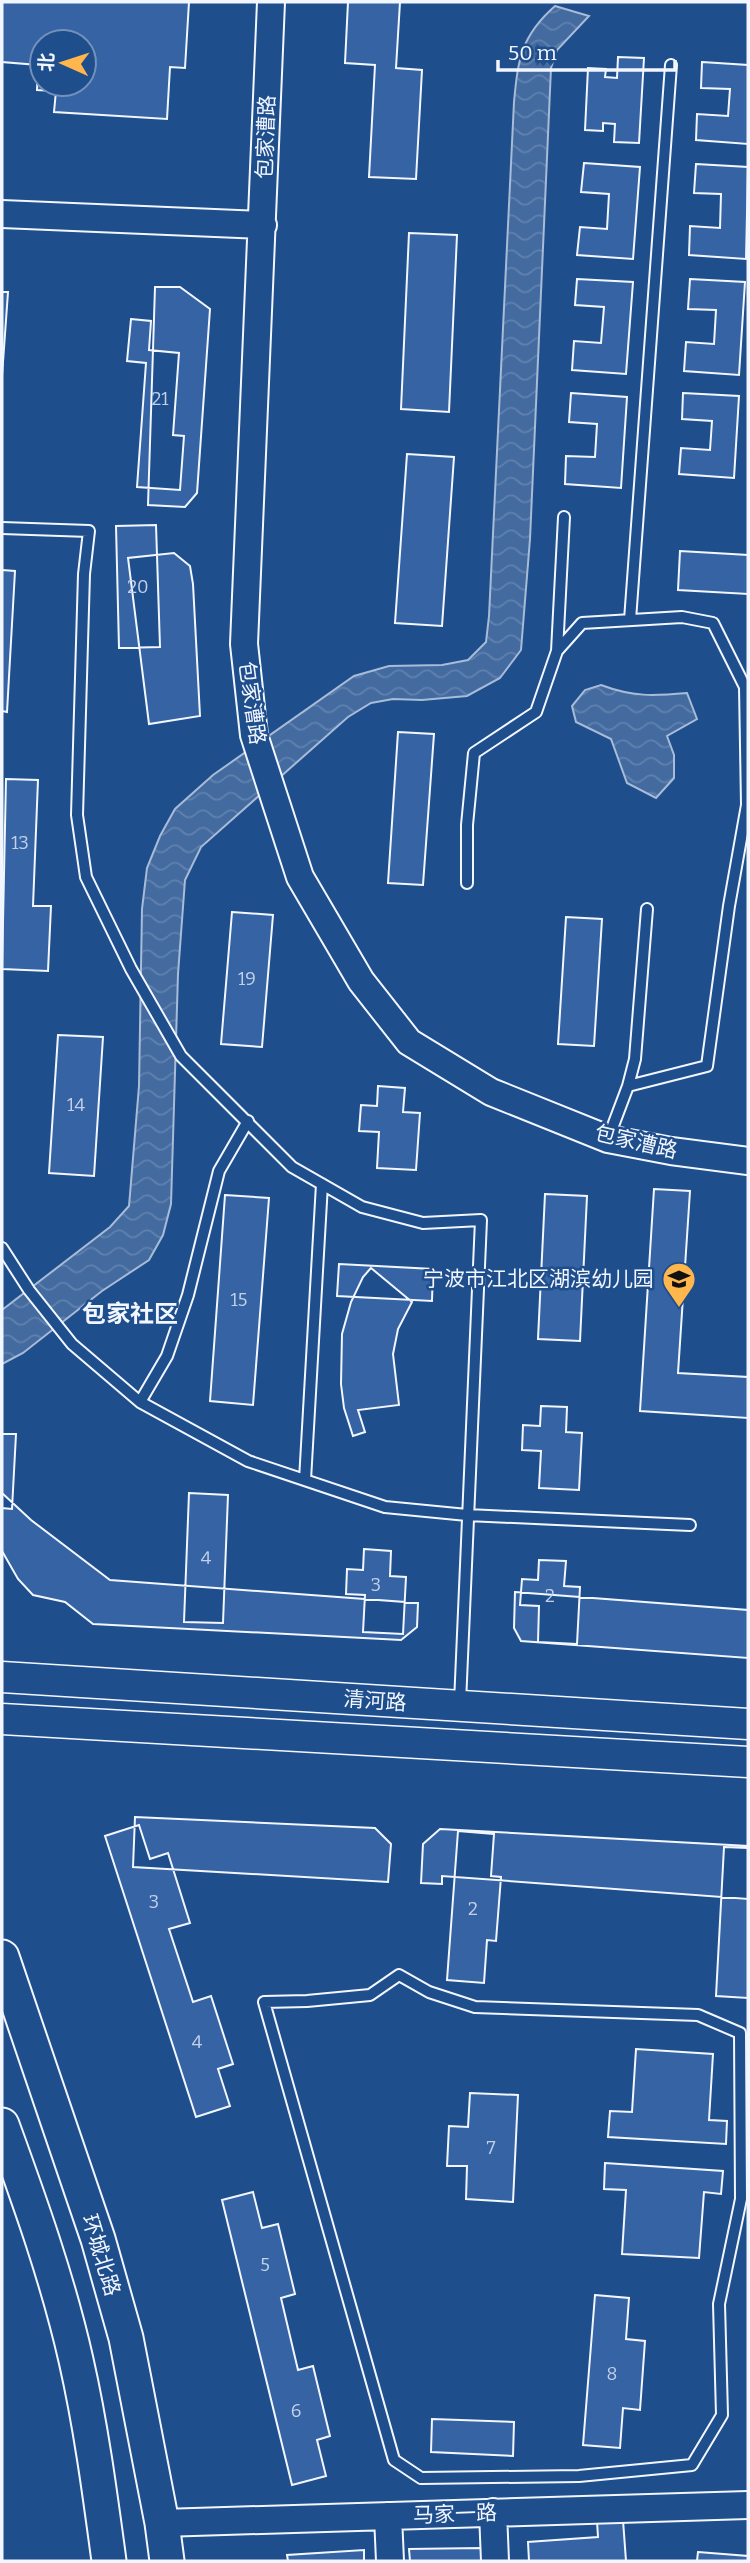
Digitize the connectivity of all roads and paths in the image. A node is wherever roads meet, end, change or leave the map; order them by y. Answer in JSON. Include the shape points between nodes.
{"nodes":[{"id":1,"x":271,"y":2,"type":"edge"},
{"id":2,"x":671,"y":65,"type":"dead end"},
{"id":3,"x":2,"y":214,"type":"edge"},
{"id":4,"x":263,"y":225,"type":"junction"},
{"id":5,"x":564,"y":517,"type":"dead end"},
{"id":6,"x":2,"y":528,"type":"edge"},
{"id":7,"x":630,"y":620,"type":"junction"},
{"id":8,"x":557,"y":651,"type":"junction"},
{"id":9,"x":467,"y":883,"type":"dead end"},
{"id":10,"x":647,"y":909,"type":"dead end"},
{"id":11,"x":628,"y":1086,"type":"junction"},
{"id":12,"x":247,"y":1121,"type":"junction"},
{"id":13,"x":608,"y":1139,"type":"junction"},
{"id":14,"x":748,"y":1161,"type":"edge"},
{"id":15,"x":322,"y":1184,"type":"junction"},
{"id":16,"x":2,"y":1248,"type":"edge"},
{"id":17,"x":141,"y":1402,"type":"junction"},
{"id":18,"x":305,"y":1480,"type":"junction"},
{"id":19,"x":467,"y":1515,"type":"junction"},
{"id":20,"x":690,"y":1525,"type":"dead end"},
{"id":21,"x":2,"y":1676,"type":"edge"},
{"id":22,"x":459,"y":1706,"type":"junction"},
{"id":23,"x":2,"y":1718,"type":"edge"},
{"id":24,"x":748,"y":1724,"type":"edge"},
{"id":25,"x":748,"y":1762,"type":"edge"},
{"id":26,"x":2,"y":1957,"type":"edge"},
{"id":27,"x":2,"y":2125,"type":"edge"},
{"id":28,"x":745,"y":2199,"type":"edge"},
{"id":29,"x":748,"y":2505,"type":"edge"},
{"id":30,"x":493,"y":2512,"type":"junction"},
{"id":31,"x":388,"y":2516,"type":"junction"},
{"id":32,"x":162,"y":2523,"type":"junction"},
{"id":33,"x":108,"y":2561,"type":"edge"},
{"id":34,"x":167,"y":2561,"type":"edge"},
{"id":35,"x":390,"y":2561,"type":"edge"},
{"id":36,"x":495,"y":2561,"type":"edge"}],
"edges":[{"from":1,"to":4,"type":"street","name":"包家漕路"},
{"from":2,"to":7,"type":"lane"},
{"from":3,"to":4,"type":"street"},
{"from":4,"to":13,"type":"street","name":"包家漕路","via":[[244,644],[254,735],[300,877],[361,981],[408,1042],[491,1093]]},
{"from":5,"to":8,"type":"lane"},
{"from":6,"to":12,"type":"lane","via":[[89,531],[77,816],[86,877],[181,1056]]},
{"from":7,"to":8,"type":"lane","via":[[582,623]]},
{"from":7,"to":11,"type":"lane","via":[[682,617],[713,623],[745,687],[747,804],[707,1066]]},
{"from":8,"to":9,"type":"lane","via":[[536,712],[474,753]]},
{"from":10,"to":11,"type":"lane","via":[[635,1059]]},
{"from":11,"to":13,"type":"lane"},
{"from":12,"to":15,"type":"lane","via":[[292,1167]]},
{"from":12,"to":17,"type":"lane","via":[[219,1171],[188,1295],[167,1356]]},
{"from":13,"to":14,"type":"street","name":"包家漕路"},
{"from":15,"to":18,"type":"lane"},
{"from":15,"to":19,"type":"lane","via":[[362,1207],[423,1223],[481,1220]]},
{"from":16,"to":17,"type":"lane","via":[[72,1344]]},
{"from":17,"to":18,"type":"lane","via":[[248,1461]]},
{"from":18,"to":19,"type":"lane","via":[[385,1507]]},
{"from":19,"to":20,"type":"lane"},
{"from":19,"to":22,"type":"lane"},
{"from":21,"to":22,"type":"main road","name":"清河路"},
{"from":22,"to":24,"type":"main road","name":"清河路"},
{"from":23,"to":25,"type":"main road","name":"清河路"},
{"from":26,"to":32,"type":"main road","name":"环城北路","via":[[98,2239],[126,2338]]},
{"from":27,"to":33,"type":"main road","via":[[44,2241],[76,2360]]},
{"from":28,"to":28,"type":"lane","via":[[719,2304],[722,2415],[692,2465],[579,2476],[421,2478],[394,2460],[264,2002],[370,1995],[399,1975],[429,1992],[475,2007],[698,2015],[740,2033]]},
{"from":29,"to":30,"type":"street","name":"马家一路"},
{"from":30,"to":31,"type":"street","name":"马家一路"},
{"from":30,"to":36,"type":"street"},
{"from":31,"to":32,"type":"street","name":"马家一路"},
{"from":31,"to":35,"type":"street"},
{"from":32,"to":34,"type":"main road","name":"环城北路"}]}
